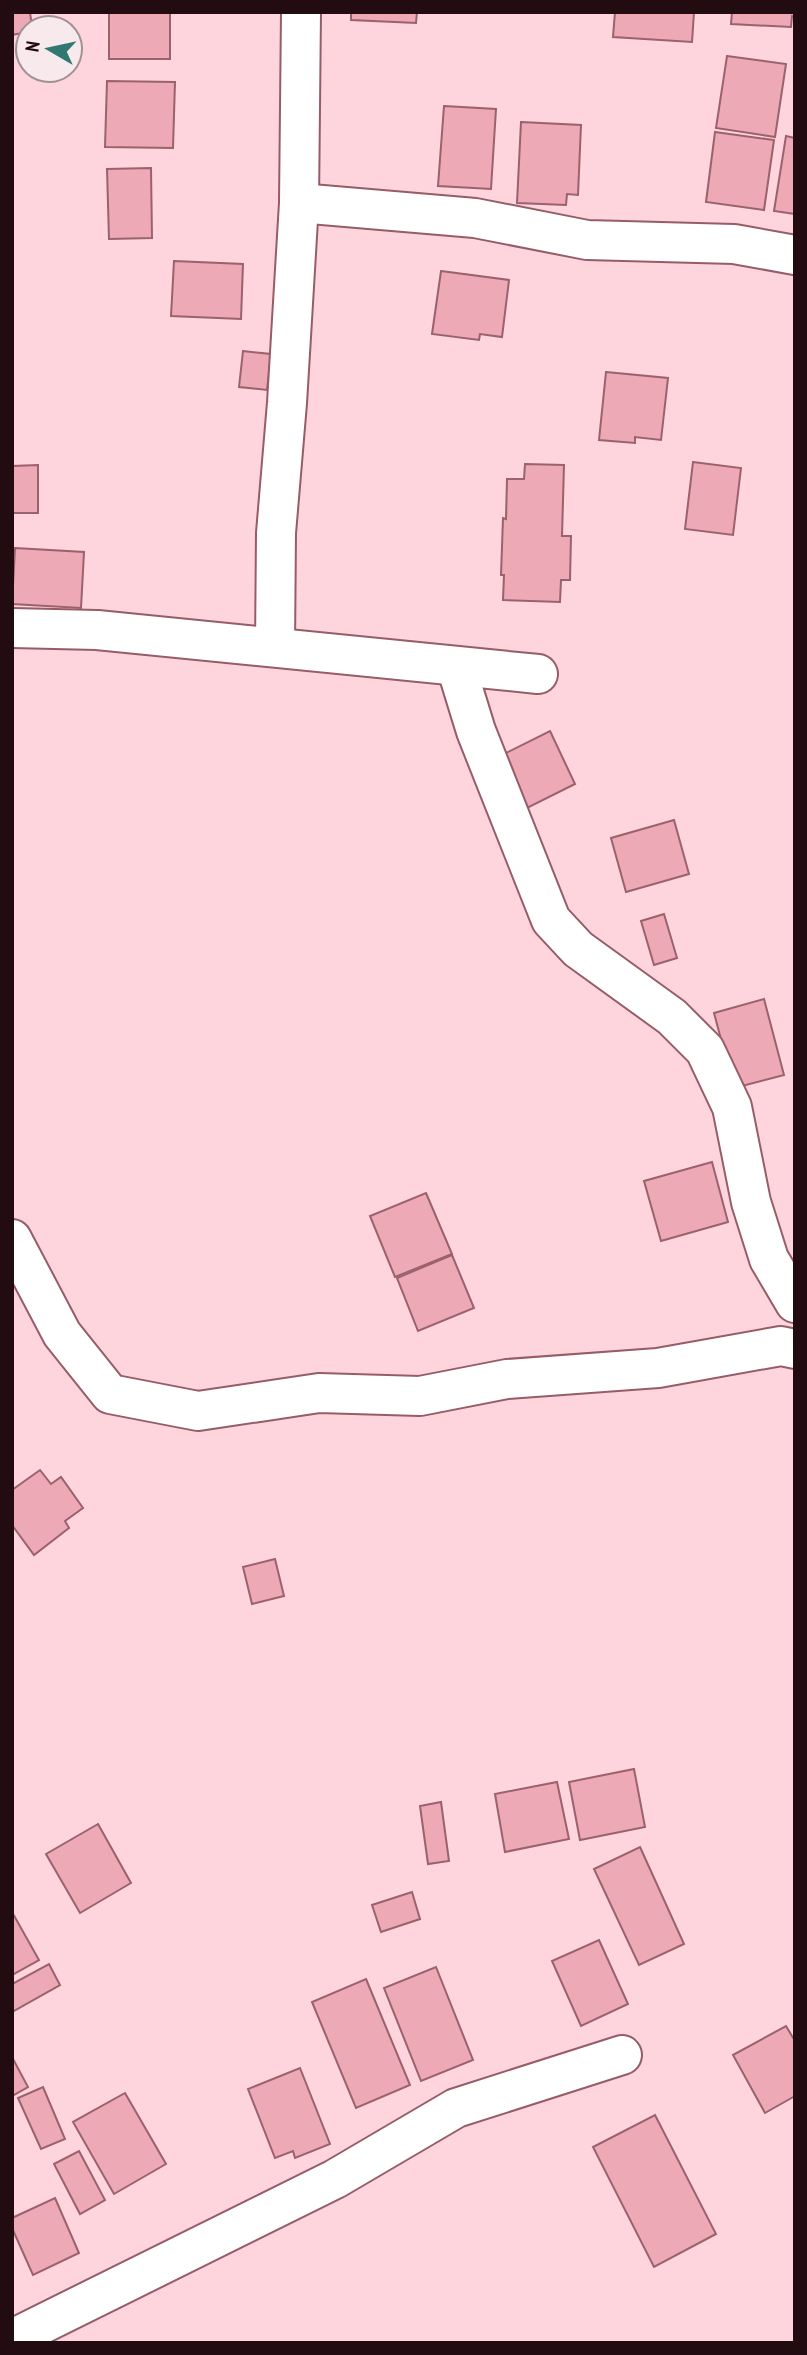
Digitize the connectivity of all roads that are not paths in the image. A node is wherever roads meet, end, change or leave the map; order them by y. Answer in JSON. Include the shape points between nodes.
{"nodes":[{"id":1,"x":301,"y":12,"type":"edge"},
{"id":2,"x":299,"y":203,"type":"junction"},
{"id":3,"x":795,"y":255,"type":"edge"},
{"id":4,"x":12,"y":628,"type":"edge"},
{"id":5,"x":275,"y":646,"type":"junction"},
{"id":6,"x":456,"y":666,"type":"junction"},
{"id":7,"x":538,"y":674,"type":"dead end"},
{"id":8,"x":12,"y":1239,"type":"edge"},
{"id":9,"x":795,"y":1303,"type":"edge"},
{"id":10,"x":795,"y":1349,"type":"edge"},
{"id":11,"x":622,"y":2055,"type":"dead end"},
{"id":12,"x":12,"y":2339,"type":"edge"}],
"edges":[{"from":1,"to":2,"type":"street"},
{"from":2,"to":3,"type":"street","via":[[475,218],[587,240],[734,244]]},
{"from":2,"to":5,"type":"street","via":[[276,533]]},
{"from":4,"to":5,"type":"street","via":[[97,630]]},
{"from":5,"to":6,"type":"street"},
{"from":6,"to":7,"type":"street"},
{"from":6,"to":9,"type":"street","via":[[476,732],[551,920],[578,949],[672,1017],[705,1050],[732,1107],[751,1202],[769,1259]]},
{"from":8,"to":10,"type":"street","via":[[62,1334],[110,1394],[198,1411],[319,1393],[420,1396],[507,1379],[658,1368],[781,1346]]},
{"from":11,"to":12,"type":"street","via":[[456,2108],[335,2179]]}]}
